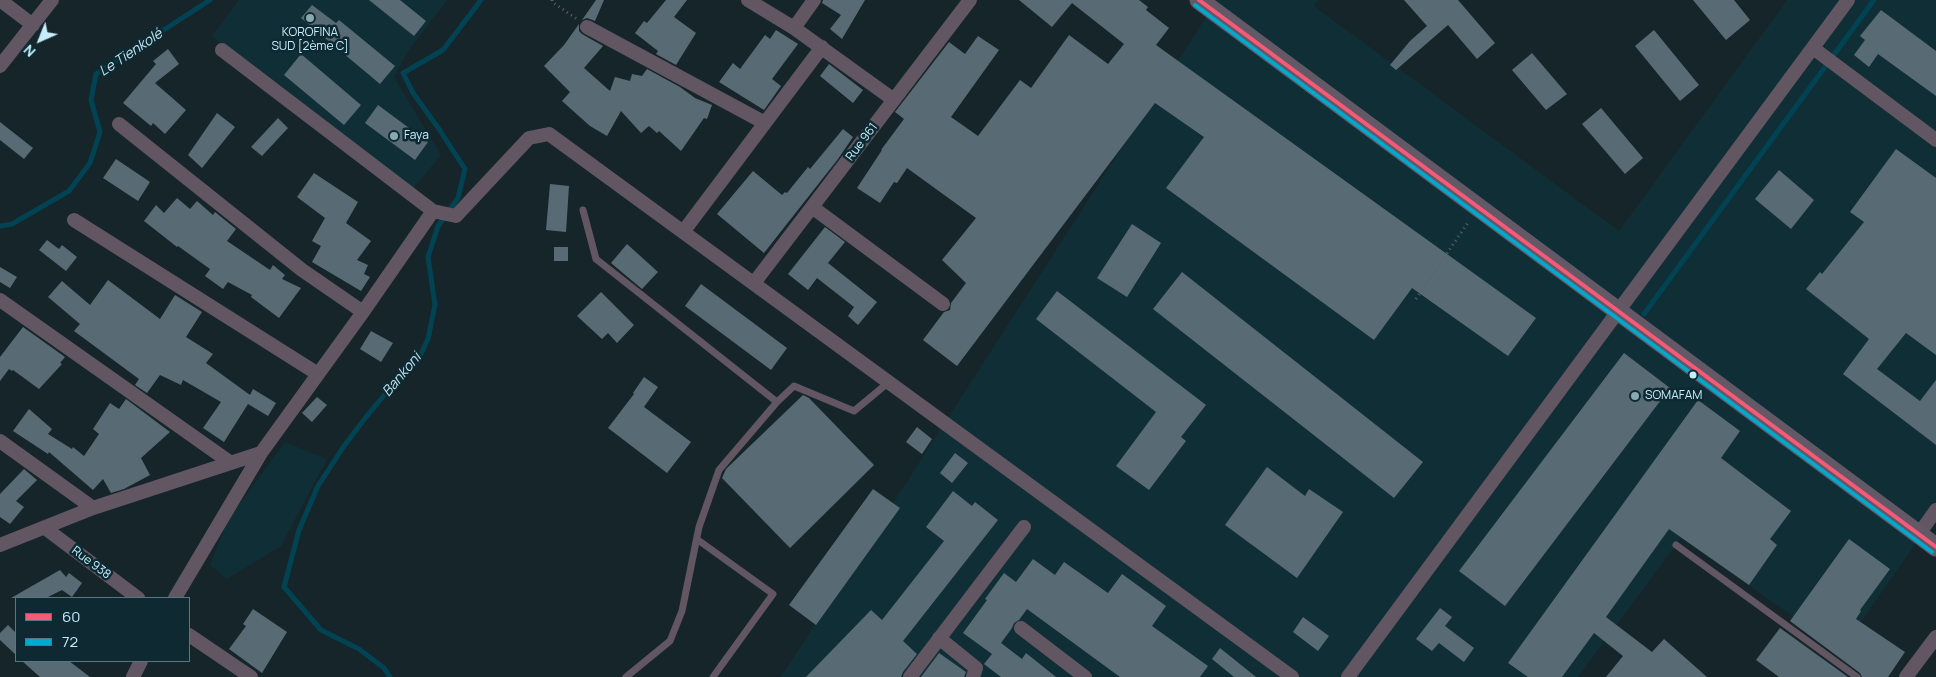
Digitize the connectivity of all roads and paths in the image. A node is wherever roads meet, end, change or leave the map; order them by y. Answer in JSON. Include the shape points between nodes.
{"nodes":[{"id":1,"x":0,"y":0,"type":"edge"},
{"id":2,"x":52,"y":0,"type":"edge"},
{"id":3,"x":552,"y":0,"type":"edge"},
{"id":4,"x":748,"y":0,"type":"edge"},
{"id":5,"x":814,"y":0,"type":"edge"},
{"id":6,"x":970,"y":0,"type":"edge"},
{"id":7,"x":1199,"y":0,"type":"edge"},
{"id":8,"x":1848,"y":0,"type":"edge"},
{"id":9,"x":33,"y":25,"type":"junction"},
{"id":10,"x":587,"y":27,"type":"joint"},
{"id":11,"x":794,"y":28,"type":"junction"},
{"id":12,"x":822,"y":47,"type":"junction"},
{"id":13,"x":1813,"y":48,"type":"junction"},
{"id":14,"x":222,"y":50,"type":"dead end"},
{"id":15,"x":0,"y":66,"type":"edge"},
{"id":16,"x":894,"y":100,"type":"junction"},
{"id":17,"x":765,"y":122,"type":"junction"},
{"id":18,"x":119,"y":124,"type":"dead end"},
{"id":19,"x":1936,"y":140,"type":"edge"},
{"id":20,"x":812,"y":207,"type":"junction"},
{"id":21,"x":1478,"y":207,"type":"junction"},
{"id":22,"x":583,"y":210,"type":"dead end"},
{"id":23,"x":433,"y":211,"type":"junction"},
{"id":24,"x":74,"y":220,"type":"dead end"},
{"id":25,"x":684,"y":232,"type":"junction"},
{"id":26,"x":754,"y":284,"type":"junction"},
{"id":27,"x":1416,"y":299,"type":"dead end"},
{"id":28,"x":0,"y":300,"type":"edge"},
{"id":29,"x":943,"y":304,"type":"dead end"},
{"id":30,"x":1618,"y":311,"type":"junction"},
{"id":31,"x":364,"y":312,"type":"junction"},
{"id":32,"x":318,"y":374,"type":"junction"},
{"id":33,"x":889,"y":382,"type":"junction"},
{"id":34,"x":777,"y":402,"type":"junction"},
{"id":35,"x":0,"y":441,"type":"edge"},
{"id":36,"x":261,"y":454,"type":"junction"},
{"id":37,"x":231,"y":463,"type":"junction"},
{"id":38,"x":93,"y":508,"type":"junction"},
{"id":39,"x":1936,"y":510,"type":"edge"},
{"id":40,"x":45,"y":528,"type":"junction"},
{"id":41,"x":1024,"y":528,"type":"dead end"},
{"id":42,"x":1919,"y":534,"type":"junction"},
{"id":43,"x":698,"y":540,"type":"junction"},
{"id":44,"x":0,"y":545,"type":"edge"},
{"id":45,"x":1676,"y":545,"type":"dead end"},
{"id":46,"x":1936,"y":546,"type":"edge"},
{"id":47,"x":137,"y":597,"type":"edge"},
{"id":48,"x":176,"y":597,"type":"edge"},
{"id":49,"x":1021,"y":628,"type":"dead end"},
{"id":50,"x":190,"y":635,"type":"edge"},
{"id":51,"x":1936,"y":637,"type":"edge"},
{"id":52,"x":939,"y":638,"type":"junction"},
{"id":53,"x":141,"y":662,"type":"edge"},
{"id":54,"x":133,"y":677,"type":"edge"},
{"id":55,"x":251,"y":677,"type":"edge"},
{"id":56,"x":626,"y":677,"type":"edge"},
{"id":57,"x":713,"y":677,"type":"edge"},
{"id":58,"x":910,"y":677,"type":"edge"},
{"id":59,"x":972,"y":677,"type":"edge"},
{"id":60,"x":1085,"y":677,"type":"edge"},
{"id":61,"x":1292,"y":677,"type":"edge"},
{"id":62,"x":1348,"y":677,"type":"edge"},
{"id":63,"x":1857,"y":677,"type":"edge"},
{"id":64,"x":1906,"y":677,"type":"edge"}],
"edges":[{"from":1,"to":9,"type":"street"},
{"from":2,"to":9,"type":"street"},
{"from":3,"to":10,"type":"path"},
{"from":4,"to":11,"type":"street"},
{"from":5,"to":11,"type":"street"},
{"from":6,"to":16,"type":"street","name":"Rue 961"},
{"from":7,"to":21,"type":"main road"},
{"from":8,"to":13,"type":"street"},
{"from":9,"to":15,"type":"street"},
{"from":10,"to":17,"type":"street"},
{"from":11,"to":12,"type":"street"},
{"from":12,"to":16,"type":"street"},
{"from":12,"to":17,"type":"street"},
{"from":13,"to":19,"type":"street"},
{"from":13,"to":30,"type":"street"},
{"from":14,"to":23,"type":"street"},
{"from":16,"to":20,"type":"street","name":"Rue 961"},
{"from":17,"to":25,"type":"street"},
{"from":18,"to":31,"type":"street","via":[[302,270]]},
{"from":20,"to":26,"type":"street","name":"Rue 961"},
{"from":20,"to":29,"type":"street"},
{"from":21,"to":27,"type":"path"},
{"from":21,"to":30,"type":"main road"},
{"from":22,"to":34,"type":"lane","via":[[596,260]]},
{"from":23,"to":25,"type":"street","via":[[456,216],[529,138],[549,134]]},
{"from":23,"to":31,"type":"street"},
{"from":24,"to":32,"type":"street"},
{"from":25,"to":26,"type":"street"},
{"from":26,"to":33,"type":"street"},
{"from":28,"to":37,"type":"street"},
{"from":30,"to":42,"type":"main road"},
{"from":30,"to":62,"type":"street"},
{"from":31,"to":32,"type":"street"},
{"from":32,"to":36,"type":"street"},
{"from":33,"to":34,"type":"lane","via":[[854,412],[794,386]]},
{"from":33,"to":61,"type":"street"},
{"from":34,"to":43,"type":"lane","via":[[719,470],[699,527]]},
{"from":35,"to":38,"type":"street"},
{"from":36,"to":37,"type":"street"},
{"from":36,"to":48,"type":"street"},
{"from":37,"to":38,"type":"street"},
{"from":38,"to":40,"type":"street"},
{"from":39,"to":42,"type":"street"},
{"from":40,"to":44,"type":"street"},
{"from":40,"to":47,"type":"street","name":"Rue 938"},
{"from":41,"to":52,"type":"street"},
{"from":42,"to":46,"type":"main road"},
{"from":43,"to":56,"type":"lane","via":[[682,611],[670,640]]},
{"from":43,"to":57,"type":"lane","via":[[773,594]]},
{"from":45,"to":63,"type":"lane"},
{"from":49,"to":60,"type":"street"},
{"from":50,"to":55,"type":"street"},
{"from":51,"to":64,"type":"street"},
{"from":52,"to":58,"type":"street"},
{"from":52,"to":59,"type":"street","via":[[976,668]]},
{"from":53,"to":54,"type":"street"}]}
